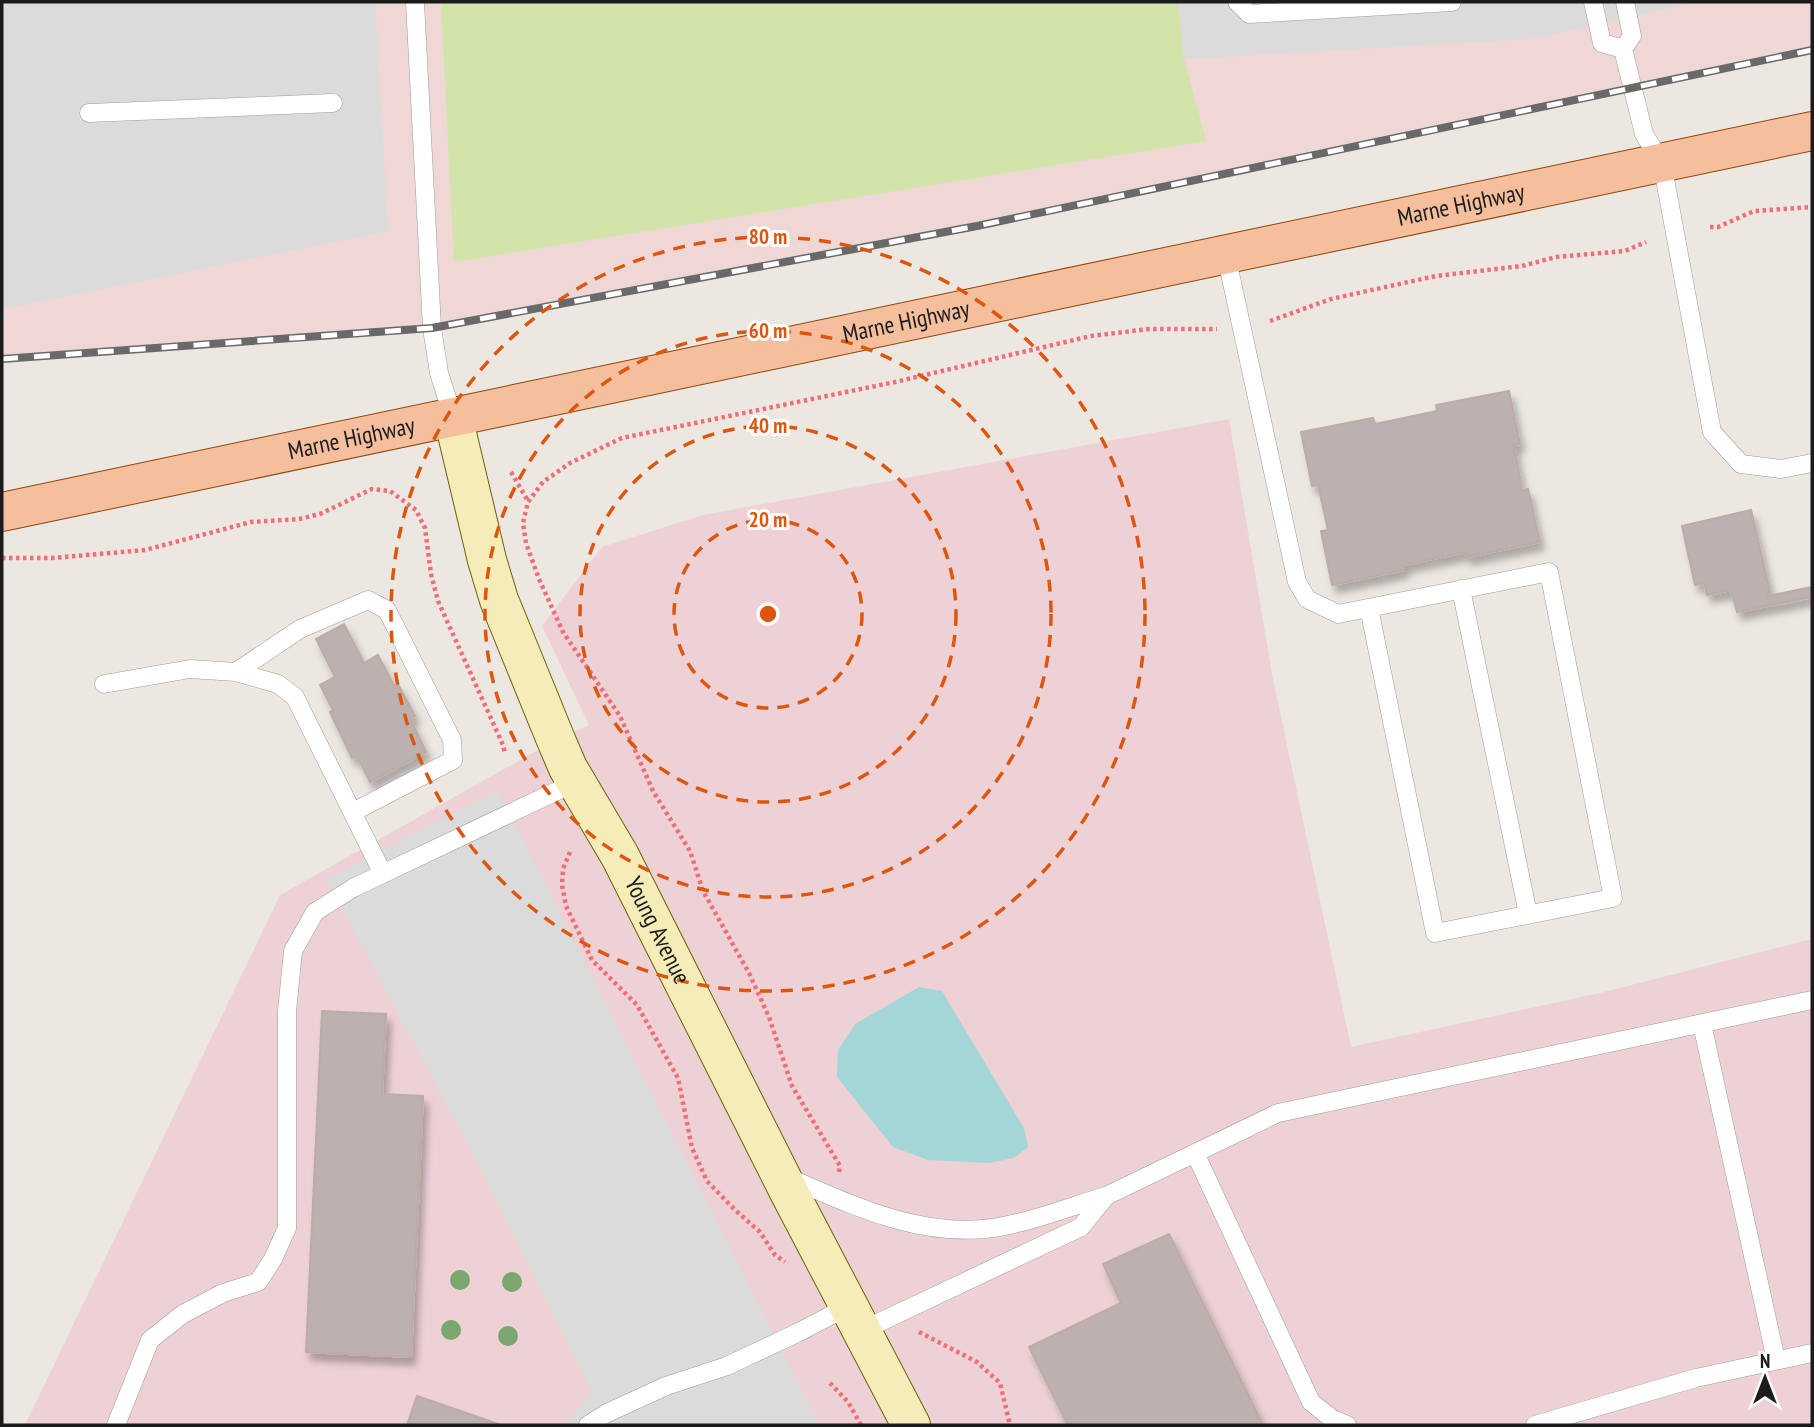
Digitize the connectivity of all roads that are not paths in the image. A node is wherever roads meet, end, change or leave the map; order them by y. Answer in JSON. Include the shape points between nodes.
{"nodes":[{"id":1,"x":415,"y":2,"type":"edge"},
{"id":2,"x":1237,"y":2,"type":"edge"},
{"id":3,"x":1452,"y":2,"type":"edge"},
{"id":4,"x":1593,"y":2,"type":"edge"},
{"id":5,"x":1625,"y":2,"type":"edge"},
{"id":6,"x":1623,"y":49,"type":"junction"},
{"id":7,"x":333,"y":103,"type":"dead end"},
{"id":8,"x":89,"y":113,"type":"dead end"},
{"id":9,"x":1812,"y":131,"type":"edge"},
{"id":10,"x":1662,"y":163,"type":"junction"},
{"id":11,"x":1226,"y":255,"type":"junction"},
{"id":12,"x":453,"y":417,"type":"junction"},
{"id":13,"x":1812,"y":463,"type":"edge"},
{"id":14,"x":2,"y":512,"type":"edge"},
{"id":15,"x":1461,"y":589,"type":"junction"},
{"id":16,"x":1369,"y":608,"type":"junction"},
{"id":17,"x":236,"y":672,"type":"junction"},
{"id":18,"x":104,"y":684,"type":"dead end"},
{"id":19,"x":576,"y":782,"type":"junction"},
{"id":20,"x":353,"y":812,"type":"junction"},
{"id":21,"x":383,"y":874,"type":"junction"},
{"id":22,"x":1528,"y":914,"type":"junction"},
{"id":23,"x":1812,"y":1000,"type":"edge"},
{"id":24,"x":1702,"y":1024,"type":"junction"},
{"id":25,"x":1195,"y":1153,"type":"junction"},
{"id":26,"x":780,"y":1174,"type":"junction"},
{"id":27,"x":1106,"y":1196,"type":"junction"},
{"id":28,"x":855,"y":1318,"type":"junction"},
{"id":29,"x":1812,"y":1353,"type":"edge"},
{"id":30,"x":1776,"y":1360,"type":"junction"},
{"id":31,"x":116,"y":1425,"type":"edge"},
{"id":32,"x":588,"y":1425,"type":"edge"},
{"id":33,"x":911,"y":1425,"type":"edge"},
{"id":34,"x":1347,"y":1425,"type":"edge"},
{"id":35,"x":1535,"y":1425,"type":"edge"}],
"edges":[{"from":1,"to":12,"type":"lane","via":[[432,328],[439,373]]},
{"from":2,"to":3,"type":"lane","via":[[1249,15]]},
{"from":4,"to":6,"type":"lane","via":[[1602,43]]},
{"from":5,"to":6,"type":"lane","via":[[1632,36]]},
{"from":6,"to":10,"type":"lane","via":[[1644,134]]},
{"from":7,"to":8,"type":"lane"},
{"from":9,"to":10,"type":"main road","name":"Marne Highway"},
{"from":10,"to":11,"type":"main road","name":"Marne Highway"},
{"from":10,"to":13,"type":"lane","via":[[1712,432],[1741,464],[1781,469]]},
{"from":11,"to":12,"type":"main road","name":"Marne Highway"},
{"from":11,"to":16,"type":"lane","via":[[1297,582],[1307,599],[1338,614]]},
{"from":12,"to":14,"type":"main road","name":"Marne Highway"},
{"from":12,"to":19,"type":"street","name":"Young Avenue","via":[[499,600]]},
{"from":15,"to":16,"type":"lane"},
{"from":15,"to":22,"type":"lane"},
{"from":15,"to":22,"type":"lane","via":[[1549,572],[1613,898]]},
{"from":16,"to":22,"type":"lane","via":[[1435,933]]},
{"from":17,"to":18,"type":"lane","via":[[190,670]]},
{"from":17,"to":20,"type":"lane","via":[[278,684],[295,697]]},
{"from":17,"to":20,"type":"lane","via":[[300,629],[368,600],[387,610],[452,740],[453,760]]},
{"from":19,"to":21,"type":"lane"},
{"from":19,"to":26,"type":"street","name":"Young Avenue","via":[[620,856]]},
{"from":20,"to":21,"type":"lane"},
{"from":21,"to":31,"type":"lane","via":[[315,912],[293,951],[287,1011],[287,1228],[273,1259],[258,1282],[203,1303],[150,1340]]},
{"from":23,"to":24,"type":"lane"},
{"from":24,"to":25,"type":"lane","via":[[1279,1113]]},
{"from":24,"to":30,"type":"lane"},
{"from":25,"to":27,"type":"lane"},
{"from":25,"to":34,"type":"lane","via":[[1311,1402]]},
{"from":26,"to":27,"type":"lane","via":[[870,1213],[969,1229],[1008,1225]]},
{"from":26,"to":28,"type":"street","name":"Young Avenue"},
{"from":27,"to":28,"type":"lane","via":[[1081,1227]]},
{"from":28,"to":32,"type":"lane","via":[[797,1333],[727,1366],[666,1386]]},
{"from":28,"to":33,"type":"street","name":"Young Avenue"},
{"from":29,"to":30,"type":"lane"},
{"from":30,"to":35,"type":"lane","via":[[1645,1391]]}]}
